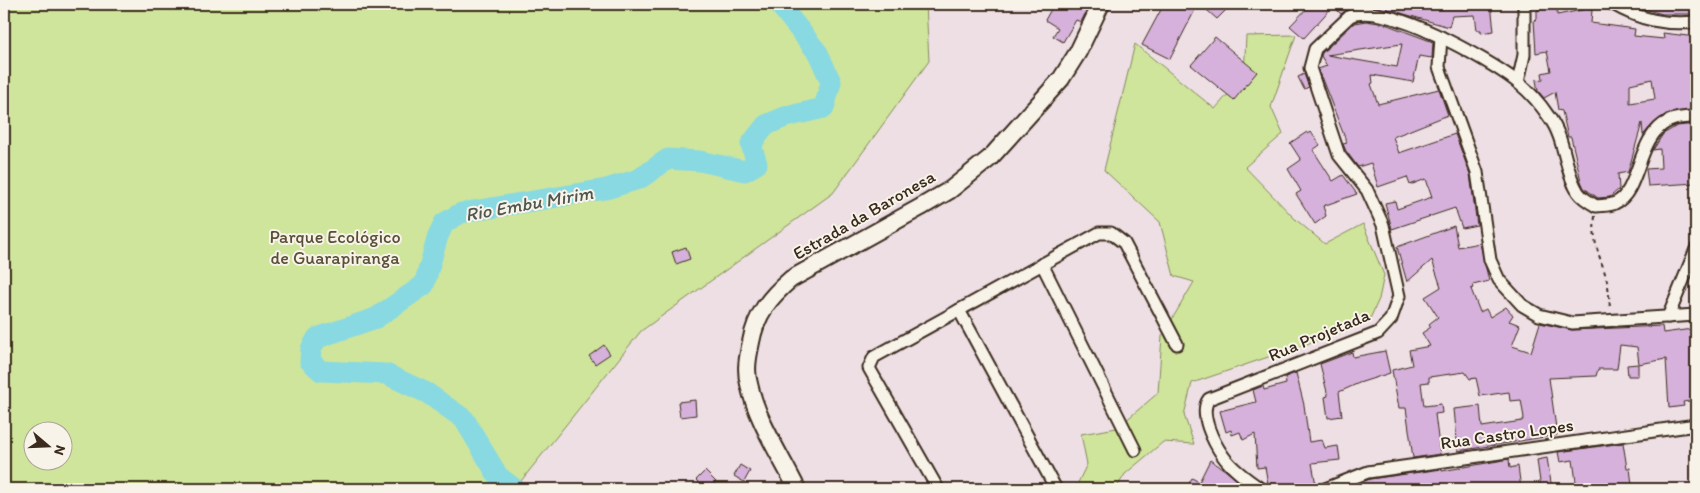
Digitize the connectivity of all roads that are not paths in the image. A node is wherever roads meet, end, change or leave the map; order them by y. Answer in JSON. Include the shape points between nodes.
{"nodes":[{"id":1,"x":1101,"y":4,"type":"edge"},
{"id":2,"x":1524,"y":4,"type":"edge"},
{"id":3,"x":1613,"y":4,"type":"edge"},
{"id":4,"x":1696,"y":22,"type":"edge"},
{"id":5,"x":1441,"y":37,"type":"junction"},
{"id":6,"x":1518,"y":82,"type":"junction"},
{"id":7,"x":1696,"y":117,"type":"edge"},
{"id":8,"x":1696,"y":249,"type":"edge"},
{"id":9,"x":1042,"y":264,"type":"junction"},
{"id":10,"x":959,"y":310,"type":"junction"},
{"id":11,"x":1696,"y":315,"type":"edge"},
{"id":12,"x":1668,"y":317,"type":"junction"},
{"id":13,"x":1177,"y":344,"type":"dead end"},
{"id":14,"x":1696,"y":425,"type":"edge"},
{"id":15,"x":1135,"y":450,"type":"dead end"},
{"id":16,"x":797,"y":489,"type":"edge"},
{"id":17,"x":938,"y":489,"type":"edge"},
{"id":18,"x":1056,"y":489,"type":"edge"},
{"id":19,"x":1262,"y":489,"type":"edge"},
{"id":20,"x":1325,"y":489,"type":"edge"}],
"edges":[{"from":1,"to":16,"type":"main road","name":"Estrada da Baronesa","via":[[1061,79],[990,158],[921,208],[791,279],[772,295],[761,311],[747,363],[748,383],[755,406]]},
{"from":2,"to":6,"type":"street","via":[[1524,55]]},
{"from":3,"to":4,"type":"street","via":[[1665,24]]},
{"from":5,"to":6,"type":"street","name":"Rua Projetada"},
{"from":5,"to":12,"type":"street","via":[[1439,66],[1477,172],[1490,260],[1499,280],[1522,305],[1539,315],[1572,323]]},
{"from":5,"to":19,"type":"street","name":"Rua Projetada","via":[[1372,12],[1357,12],[1314,49],[1310,68],[1339,155],[1367,190],[1383,225],[1399,296],[1391,319],[1378,333],[1209,399],[1206,403],[1204,413],[1224,457]]},
{"from":6,"to":7,"type":"street","name":"Rua Projetada","via":[[1549,117],[1562,142],[1578,192],[1596,206],[1614,204],[1625,195],[1653,133],[1670,120]]},
{"from":8,"to":12,"type":"street"},
{"from":9,"to":10,"type":"street"},
{"from":9,"to":13,"type":"street","via":[[1099,233],[1111,233],[1124,243]]},
{"from":9,"to":15,"type":"street"},
{"from":10,"to":17,"type":"street","via":[[874,357],[869,368]]},
{"from":10,"to":18,"type":"street"},
{"from":11,"to":12,"type":"street"},
{"from":14,"to":20,"type":"street","name":"Rua Castro Lopes","via":[[1368,472]]}]}
